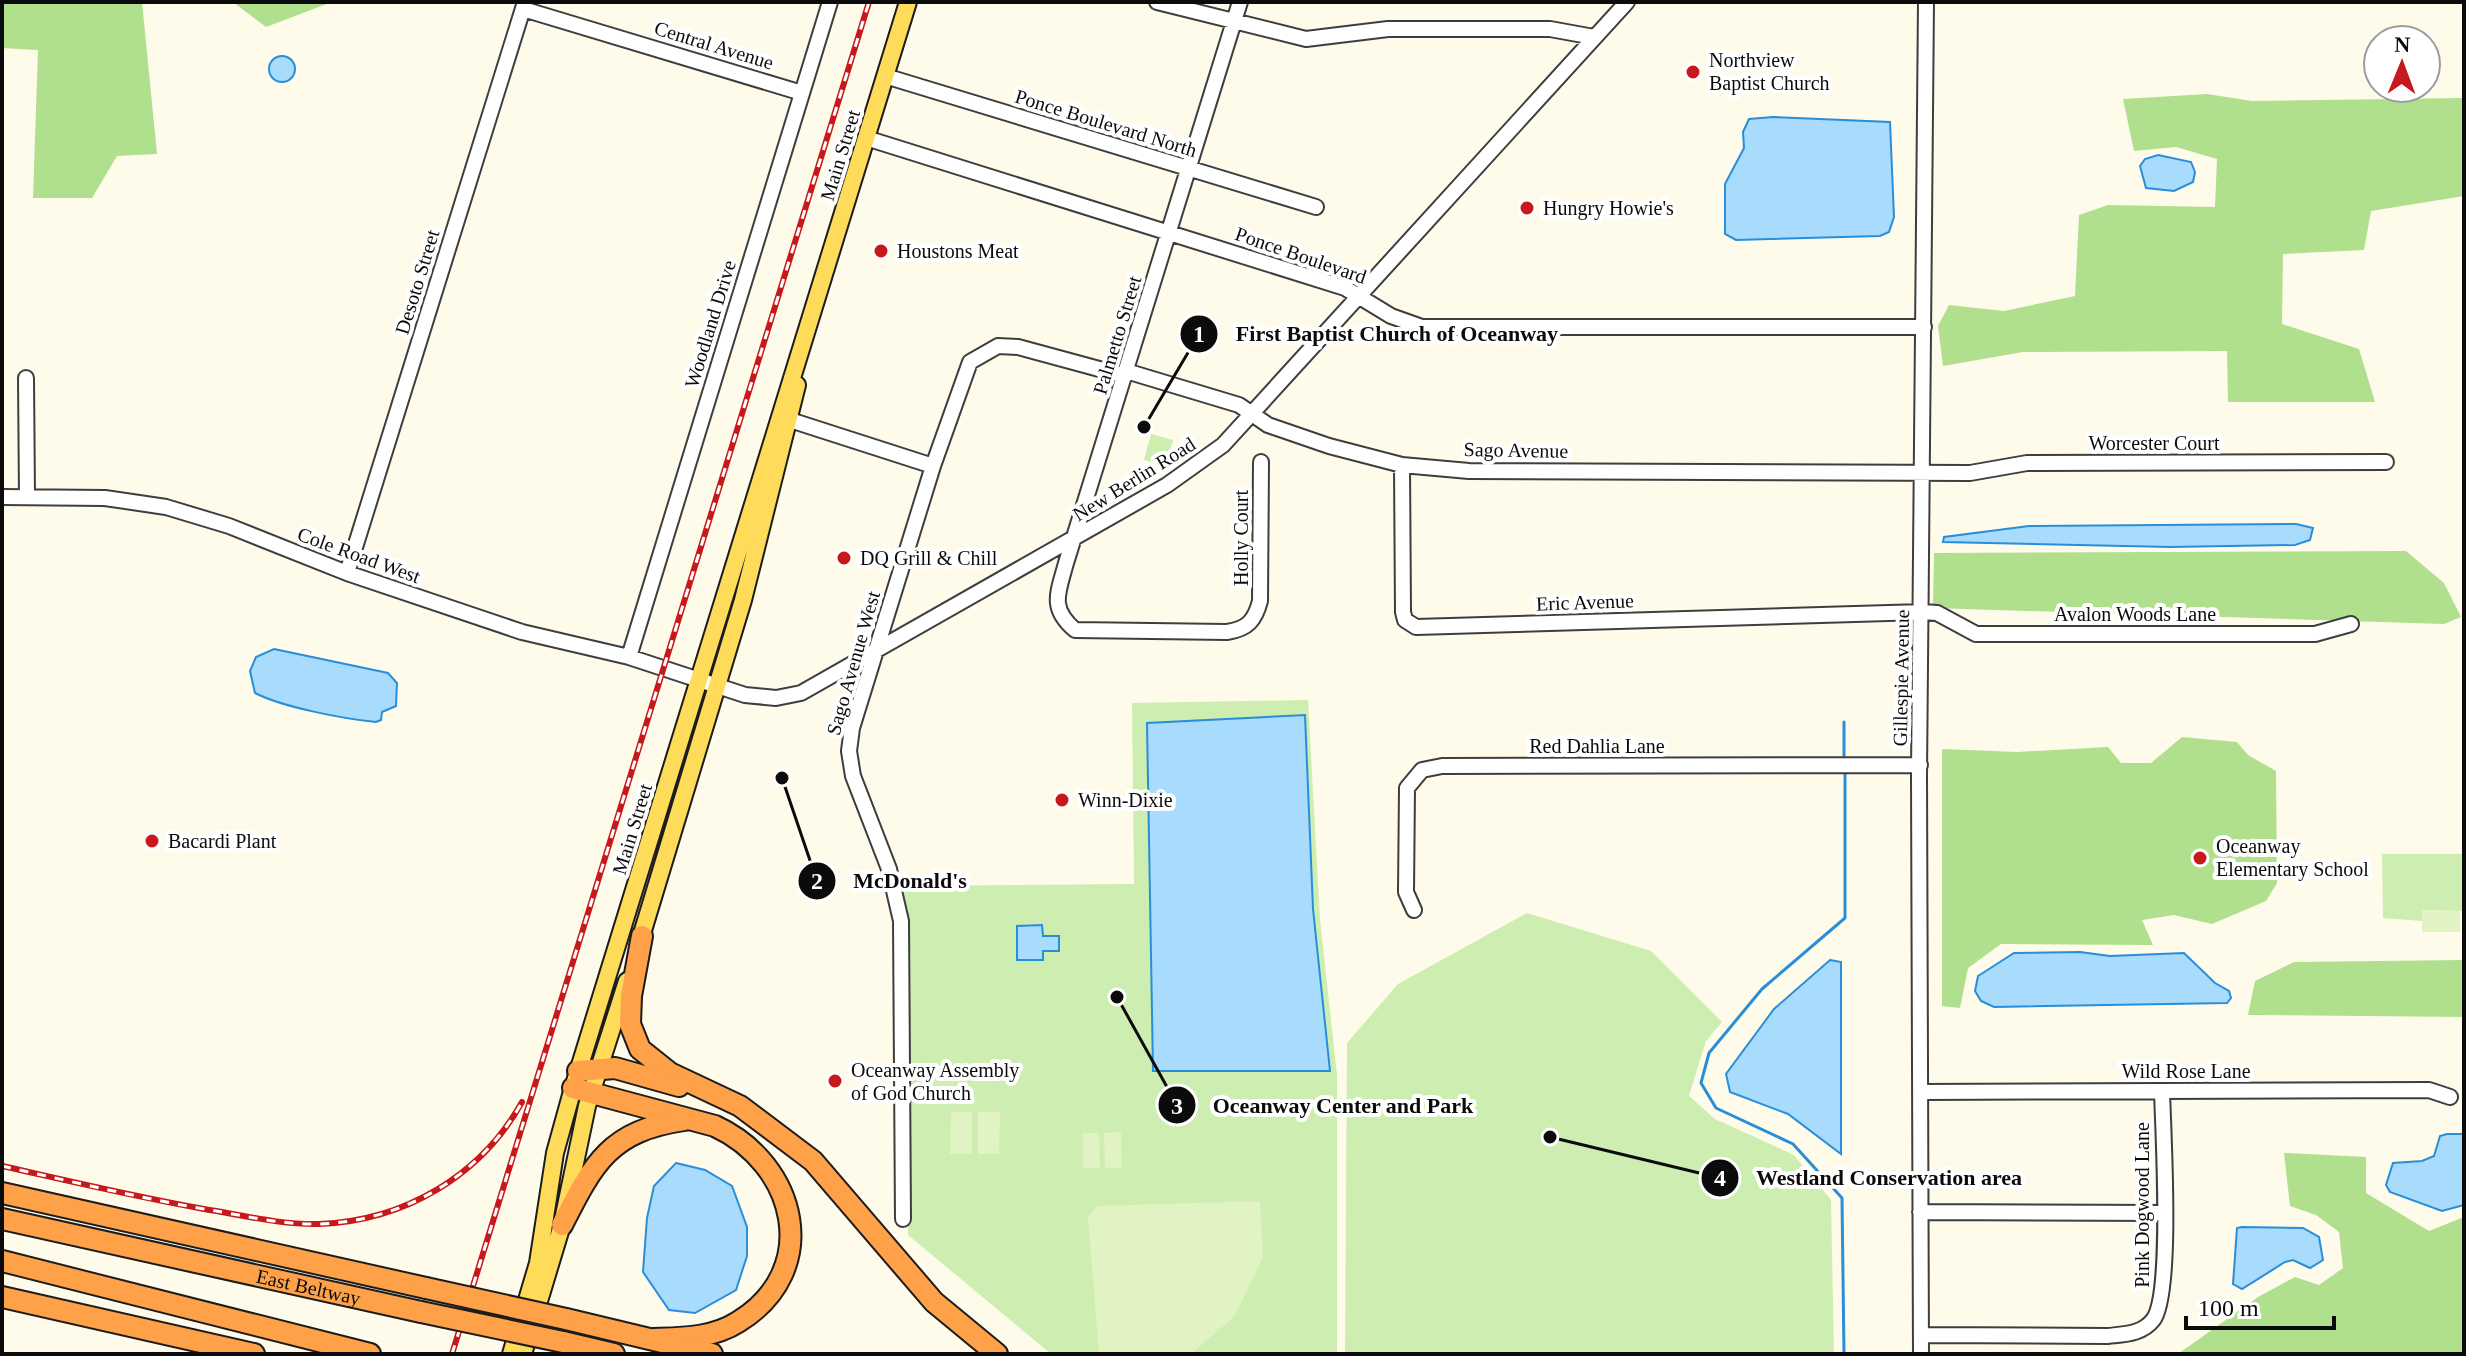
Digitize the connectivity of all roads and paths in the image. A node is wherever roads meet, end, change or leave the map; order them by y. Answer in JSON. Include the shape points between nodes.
{"nodes":[{"id":1,"x":830,"y":2,"type":"edge"},
{"id":2,"x":908,"y":2,"type":"edge"},
{"id":3,"x":1157,"y":2,"type":"edge"},
{"id":4,"x":1240,"y":2,"type":"edge"},
{"id":5,"x":1627,"y":2,"type":"edge"},
{"id":6,"x":1926,"y":2,"type":"edge"},
{"id":7,"x":524,"y":5,"type":"edge"},
{"id":8,"x":1233,"y":23,"type":"junction"},
{"id":9,"x":1594,"y":37,"type":"junction"},
{"id":10,"x":885,"y":76,"type":"junction"},
{"id":11,"x":802,"y":93,"type":"junction"},
{"id":12,"x":866,"y":138,"type":"junction"},
{"id":13,"x":1189,"y":169,"type":"junction"},
{"id":14,"x":1316,"y":207,"type":"dead end"},
{"id":15,"x":1169,"y":232,"type":"junction"},
{"id":16,"x":1362,"y":295,"type":"junction"},
{"id":17,"x":810,"y":321,"type":"junction"},
{"id":18,"x":1924,"y":327,"type":"junction"},
{"id":19,"x":970,"y":362,"type":"joint"},
{"id":20,"x":1125,"y":374,"type":"junction"},
{"id":21,"x":26,"y":378,"type":"dead end"},
{"id":22,"x":1253,"y":414,"type":"junction"},
{"id":23,"x":790,"y":420,"type":"junction"},
{"id":24,"x":1261,"y":462,"type":"dead end"},
{"id":25,"x":2386,"y":462,"type":"dead end"},
{"id":26,"x":1402,"y":465,"type":"junction"},
{"id":27,"x":933,"y":466,"type":"junction"},
{"id":28,"x":1923,"y":471,"type":"junction"},
{"id":29,"x":2,"y":497,"type":"edge"},
{"id":30,"x":27,"y":497,"type":"junction"},
{"id":31,"x":1077,"y":538,"type":"junction"},
{"id":32,"x":347,"y":573,"type":"junction"},
{"id":33,"x":1923,"y":612,"type":"junction"},
{"id":34,"x":2351,"y":624,"type":"dead end"},
{"id":35,"x":1121,"y":631,"type":"joint"},
{"id":36,"x":878,"y":652,"type":"junction"},
{"id":37,"x":629,"y":657,"type":"junction"},
{"id":38,"x":699,"y":679,"type":"junction"},
{"id":39,"x":716,"y":686,"type":"junction"},
{"id":40,"x":1920,"y":765,"type":"junction"},
{"id":41,"x":1414,"y":910,"type":"dead end"},
{"id":42,"x":642,"y":936,"type":"junction"},
{"id":43,"x":585,"y":1080,"type":"junction"},
{"id":44,"x":2162,"y":1091,"type":"junction"},
{"id":45,"x":1921,"y":1092,"type":"junction"},
{"id":46,"x":2450,"y":1097,"type":"dead end"},
{"id":47,"x":740,"y":1106,"type":"junction"},
{"id":48,"x":689,"y":1119,"type":"junction"},
{"id":49,"x":2,"y":1193,"type":"edge"},
{"id":50,"x":1920,"y":1212,"type":"junction"},
{"id":51,"x":2163,"y":1213,"type":"junction"},
{"id":52,"x":2,"y":1219,"type":"edge"},
{"id":53,"x":903,"y":1219,"type":"dead end"},
{"id":54,"x":562,"y":1225,"type":"junction"},
{"id":55,"x":2,"y":1262,"type":"edge"},
{"id":56,"x":2,"y":1297,"type":"edge"},
{"id":57,"x":1921,"y":1335,"type":"junction"},
{"id":58,"x":654,"y":1339,"type":"junction"},
{"id":59,"x":254,"y":1354,"type":"edge"},
{"id":60,"x":370,"y":1354,"type":"edge"},
{"id":61,"x":511,"y":1354,"type":"edge"},
{"id":62,"x":523,"y":1354,"type":"edge"},
{"id":63,"x":614,"y":1354,"type":"edge"},
{"id":64,"x":712,"y":1354,"type":"edge"},
{"id":65,"x":997,"y":1354,"type":"edge"},
{"id":66,"x":1921,"y":1354,"type":"edge"}],
"edges":[{"from":1,"to":11,"type":"street","name":"Woodland Drive"},
{"from":2,"to":10,"type":"main road","name":"Main Street"},
{"from":3,"to":8,"type":"street"},
{"from":4,"to":8,"type":"street","name":"Palmetto Street"},
{"from":5,"to":9,"type":"street","name":"New Berlin Road"},
{"from":6,"to":18,"type":"street","name":"Gillespie Avenue"},
{"from":7,"to":11,"type":"street","name":"Central Avenue"},
{"from":7,"to":32,"type":"street","name":"Desoto Street"},
{"from":8,"to":9,"type":"street","via":[[1306,39],[1388,29],[1550,29]]},
{"from":8,"to":13,"type":"street","name":"Palmetto Street"},
{"from":9,"to":16,"type":"street","name":"New Berlin Road"},
{"from":10,"to":12,"type":"main road","name":"Main Street"},
{"from":10,"to":13,"type":"street","name":"Ponce Boulevard North"},
{"from":11,"to":37,"type":"street","name":"Woodland Drive"},
{"from":12,"to":15,"type":"street","name":"Ponce Boulevard"},
{"from":12,"to":17,"type":"main road","name":"Main Street"},
{"from":13,"to":14,"type":"street","name":"Ponce Boulevard North"},
{"from":13,"to":15,"type":"street","name":"Palmetto Street"},
{"from":15,"to":16,"type":"street","name":"Ponce Boulevard"},
{"from":15,"to":20,"type":"street","name":"Palmetto Street"},
{"from":16,"to":18,"type":"street","name":"Ponce Boulevard","via":[[1391,316],[1422,327]]},
{"from":16,"to":22,"type":"street","name":"New Berlin Road"},
{"from":17,"to":23,"type":"main road","name":"Main Street"},
{"from":17,"to":38,"type":"main road","name":"Main Street"},
{"from":18,"to":28,"type":"street","name":"Gillespie Avenue"},
{"from":19,"to":20,"type":"street","name":"Sago Avenue","via":[[998,346],[1018,347]]},
{"from":19,"to":27,"type":"street","name":"Sago Avenue West"},
{"from":20,"to":22,"type":"street","name":"Sago Avenue","via":[[1239,405]]},
{"from":20,"to":31,"type":"street","name":"Palmetto Street"},
{"from":21,"to":30,"type":"street"},
{"from":22,"to":26,"type":"street","name":"Sago Avenue","via":[[1268,425],[1329,446]]},
{"from":22,"to":31,"type":"street","name":"New Berlin Road","via":[[1199,464]]},
{"from":23,"to":27,"type":"street"},
{"from":23,"to":39,"type":"main road","name":"Main Street"},
{"from":24,"to":35,"type":"street","name":"Holly Court","via":[[1256,616],[1239,630],[1227,632]]},
{"from":25,"to":28,"type":"street","name":"Worcester Court","via":[[2027,463],[1970,473]]},
{"from":26,"to":28,"type":"street","name":"Sago Avenue","via":[[1469,471]]},
{"from":26,"to":33,"type":"street","name":"Eric Avenue","via":[[1403,612],[1416,627]]},
{"from":27,"to":36,"type":"street","name":"Sago Avenue West"},
{"from":28,"to":33,"type":"street","name":"Gillespie Avenue"},
{"from":29,"to":30,"type":"street","name":"Cole Road West"},
{"from":30,"to":32,"type":"street","name":"Cole Road West","via":[[105,498],[166,507]]},
{"from":31,"to":35,"type":"street","name":"Palmetto Street","via":[[1059,590],[1061,618],[1075,630]]},
{"from":31,"to":36,"type":"street","name":"New Berlin Road"},
{"from":32,"to":37,"type":"street","name":"Cole Road West","via":[[507,627]]},
{"from":33,"to":34,"type":"street","name":"Avalon Woods Lane","via":[[1937,613],[1976,634],[2315,634]]},
{"from":33,"to":40,"type":"street","name":"Gillespie Avenue"},
{"from":36,"to":39,"type":"street","name":"New Berlin Road","via":[[791,696],[745,695]]},
{"from":36,"to":53,"type":"street","name":"Sago Avenue West","via":[[849,751],[901,921]]},
{"from":37,"to":38,"type":"street","name":"Cole Road West"},
{"from":38,"to":39,"type":"street","name":"New Berlin Road"},
{"from":38,"to":43,"type":"main road","name":"Main Street"},
{"from":39,"to":42,"type":"main road","name":"Main Street"},
{"from":40,"to":41,"type":"street","name":"Red Dahlia Lane","via":[[1422,770],[1407,788],[1406,892]]},
{"from":40,"to":45,"type":"street","name":"Gillespie Avenue"},
{"from":42,"to":43,"type":"main road","name":"Main Street"},
{"from":42,"to":47,"type":"highway","via":[[630,1024],[640,1049],[670,1073]]},
{"from":43,"to":47,"type":"highway","via":[[625,1070]]},
{"from":43,"to":48,"type":"highway"},
{"from":43,"to":54,"type":"main road","name":"Main Street"},
{"from":43,"to":61,"type":"main road","name":"Main Street","via":[[555,1153],[538,1263]]},
{"from":44,"to":45,"type":"street","name":"Wild Rose Lane"},
{"from":44,"to":46,"type":"street","name":"Wild Rose Lane","via":[[2429,1090]]},
{"from":44,"to":51,"type":"street","name":"Pink Dogwood Lane"},
{"from":45,"to":50,"type":"street","name":"Gillespie Avenue"},
{"from":47,"to":65,"type":"highway","via":[[813,1161],[934,1302]]},
{"from":48,"to":54,"type":"highway","via":[[635,1131],[605,1152]]},
{"from":48,"to":58,"type":"highway","via":[[731,1134],[767,1163],[785,1197],[788,1247],[780,1276],[762,1303],[739,1322],[696,1337]]},
{"from":49,"to":58,"type":"highway","bridge":true},
{"from":50,"to":51,"type":"street"},
{"from":50,"to":57,"type":"street","name":"Gillespie Avenue"},
{"from":51,"to":57,"type":"street","name":"Pink Dogwood Lane","via":[[2161,1304],[2154,1320],[2137,1332]]},
{"from":52,"to":63,"type":"highway","name":"East Beltway","bridge":true},
{"from":54,"to":62,"type":"main road","name":"Main Street"},
{"from":55,"to":60,"type":"highway"},
{"from":56,"to":59,"type":"highway"},
{"from":57,"to":66,"type":"street","name":"Gillespie Avenue"},
{"from":58,"to":64,"type":"highway"}]}
